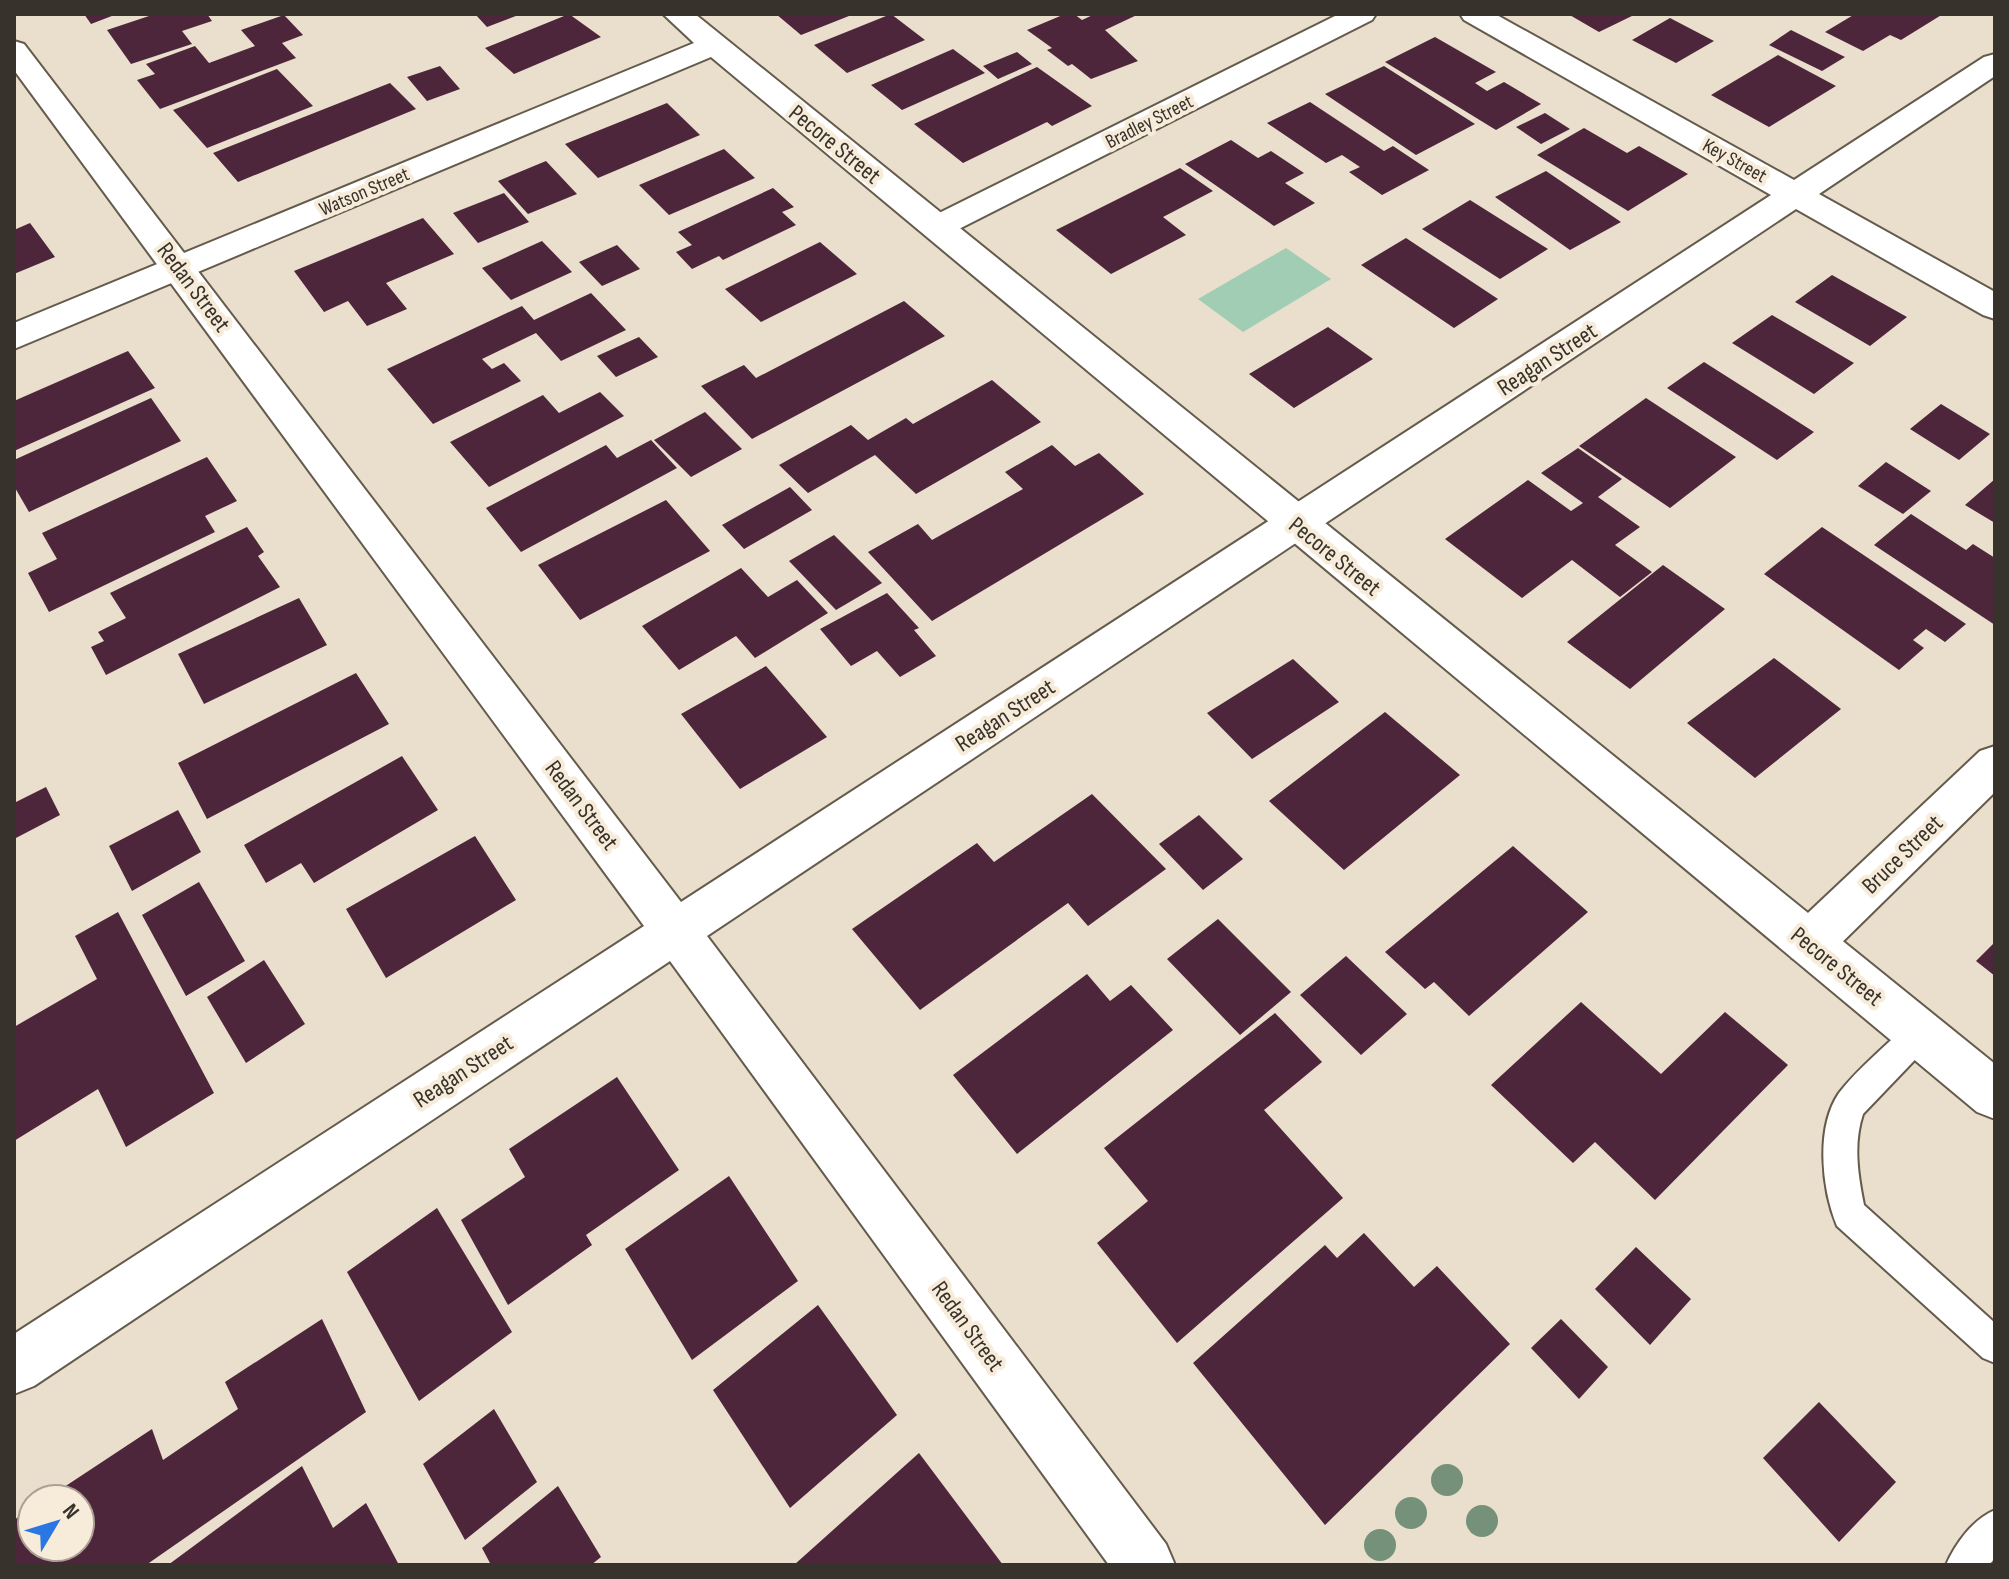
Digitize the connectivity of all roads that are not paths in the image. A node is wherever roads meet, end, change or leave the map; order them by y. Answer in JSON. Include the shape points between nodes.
{"nodes":[{"id":1,"x":677,"y":14,"type":"edge"},
{"id":2,"x":1362,"y":14,"type":"edge"},
{"id":3,"x":1474,"y":14,"type":"edge"},
{"id":4,"x":715,"y":45,"type":"junction"},
{"id":5,"x":14,"y":50,"type":"edge"},
{"id":6,"x":1995,"y":63,"type":"edge"},
{"id":7,"x":1796,"y":195,"type":"junction"},
{"id":8,"x":937,"y":227,"type":"junction"},
{"id":9,"x":180,"y":267,"type":"junction"},
{"id":10,"x":1995,"y":307,"type":"edge"},
{"id":11,"x":14,"y":337,"type":"edge"},
{"id":12,"x":1296,"y":524,"type":"junction"},
{"id":13,"x":1995,"y":764,"type":"edge"},
{"id":14,"x":676,"y":932,"type":"junction"},
{"id":15,"x":1809,"y":943,"type":"junction"},
{"id":16,"x":1920,"y":1033,"type":"junction"},
{"id":17,"x":1995,"y":1095,"type":"edge"},
{"id":18,"x":1995,"y":1346,"type":"edge"},
{"id":19,"x":14,"y":1366,"type":"edge"},
{"id":20,"x":1995,"y":1529,"type":"edge"},
{"id":21,"x":1145,"y":1565,"type":"edge"},
{"id":22,"x":1965,"y":1565,"type":"edge"}],
"edges":[{"from":1,"to":4,"type":"street","name":"Pecore Street"},
{"from":2,"to":8,"type":"street","name":"Bradley Street"},
{"from":3,"to":7,"type":"street","name":"Key Street"},
{"from":4,"to":8,"type":"street","name":"Pecore Street"},
{"from":4,"to":9,"type":"street","name":"Watson Street"},
{"from":5,"to":9,"type":"street","name":"Redan Street"},
{"from":6,"to":7,"type":"street","name":"Reagan Street"},
{"from":7,"to":10,"type":"street","name":"Key Street"},
{"from":7,"to":12,"type":"street","name":"Reagan Street"},
{"from":8,"to":12,"type":"street","name":"Pecore Street"},
{"from":9,"to":11,"type":"street","name":"Watson Street"},
{"from":9,"to":14,"type":"street","name":"Redan Street"},
{"from":12,"to":14,"type":"street","name":"Reagan Street"},
{"from":12,"to":15,"type":"street","name":"Pecore Street"},
{"from":13,"to":15,"type":"street","name":"Bruce Street"},
{"from":14,"to":19,"type":"street","name":"Reagan Street"},
{"from":14,"to":21,"type":"street","name":"Redan Street"},
{"from":15,"to":16,"type":"street","name":"Pecore Street"},
{"from":16,"to":17,"type":"street","name":"Pecore Street"},
{"from":16,"to":18,"type":"lane","via":[[1850,1105],[1841,1151],[1849,1214]]},
{"from":20,"to":22,"type":"lane"}]}
